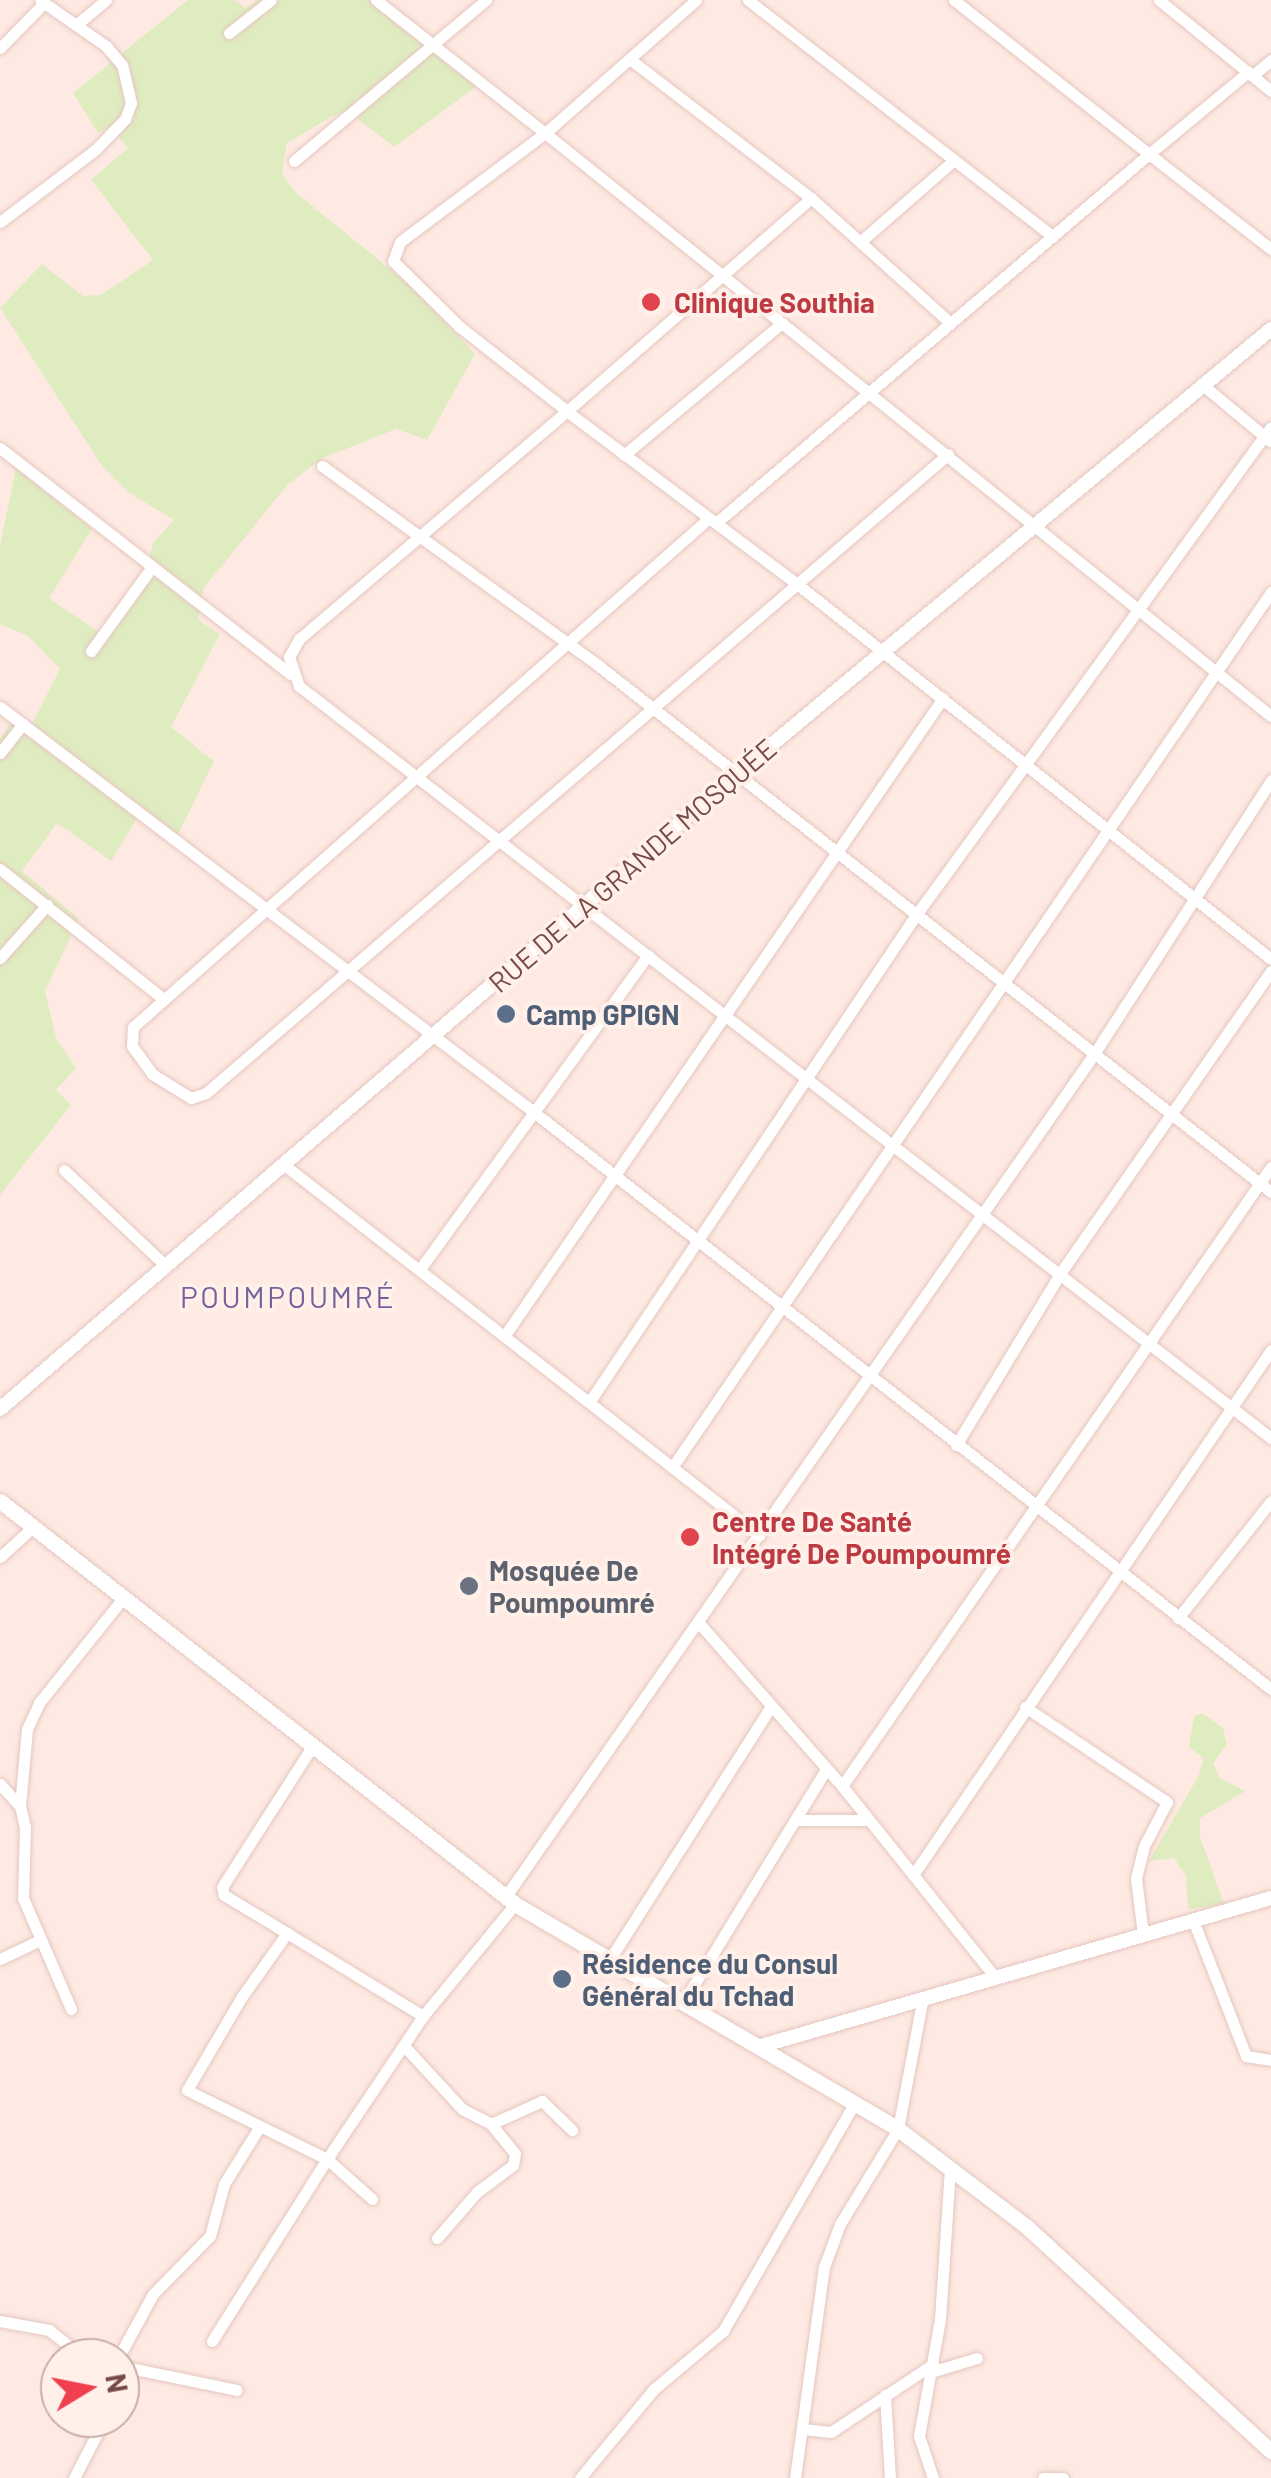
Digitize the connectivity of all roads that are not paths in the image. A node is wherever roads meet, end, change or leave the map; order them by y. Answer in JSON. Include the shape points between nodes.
{"nodes":[{"id":1,"x":106,"y":0,"type":"edge"},
{"id":2,"x":271,"y":0,"type":"edge"},
{"id":3,"x":376,"y":0,"type":"edge"},
{"id":4,"x":486,"y":0,"type":"edge"},
{"id":5,"x":696,"y":0,"type":"edge"},
{"id":6,"x":748,"y":0,"type":"edge"},
{"id":7,"x":954,"y":0,"type":"edge"},
{"id":8,"x":1160,"y":0,"type":"edge"},
{"id":9,"x":42,"y":2,"type":"edge"},
{"id":10,"x":76,"y":24,"type":"junction"},
{"id":11,"x":228,"y":33,"type":"dead end"},
{"id":12,"x":432,"y":46,"type":"junction"},
{"id":13,"x":0,"y":48,"type":"edge"},
{"id":14,"x":630,"y":60,"type":"junction"},
{"id":15,"x":1271,"y":60,"type":"edge"},
{"id":16,"x":1250,"y":74,"type":"junction"},
{"id":17,"x":1271,"y":92,"type":"edge"},
{"id":18,"x":545,"y":133,"type":"junction"},
{"id":19,"x":1149,"y":154,"type":"junction"},
{"id":20,"x":954,"y":160,"type":"junction"},
{"id":21,"x":294,"y":161,"type":"dead end"},
{"id":22,"x":811,"y":198,"type":"junction"},
{"id":23,"x":0,"y":222,"type":"edge"},
{"id":24,"x":1053,"y":237,"type":"junction"},
{"id":25,"x":860,"y":242,"type":"junction"},
{"id":26,"x":1271,"y":250,"type":"edge"},
{"id":27,"x":725,"y":275,"type":"junction"},
{"id":28,"x":949,"y":322,"type":"junction"},
{"id":29,"x":782,"y":323,"type":"junction"},
{"id":30,"x":1271,"y":329,"type":"edge"},
{"id":31,"x":1204,"y":386,"type":"junction"},
{"id":32,"x":872,"y":391,"type":"junction"},
{"id":33,"x":566,"y":412,"type":"junction"},
{"id":34,"x":1269,"y":435,"type":"edge"},
{"id":35,"x":0,"y":448,"type":"edge"},
{"id":36,"x":624,"y":454,"type":"junction"},
{"id":37,"x":948,"y":454,"type":"junction"},
{"id":38,"x":322,"y":466,"type":"dead end"},
{"id":39,"x":712,"y":521,"type":"junction"},
{"id":40,"x":1034,"y":526,"type":"junction"},
{"id":41,"x":418,"y":535,"type":"junction"},
{"id":42,"x":151,"y":568,"type":"junction"},
{"id":43,"x":797,"y":584,"type":"junction"},
{"id":44,"x":1271,"y":592,"type":"edge"},
{"id":45,"x":1136,"y":611,"type":"junction"},
{"id":46,"x":569,"y":644,"type":"junction"},
{"id":47,"x":90,"y":650,"type":"dead end"},
{"id":48,"x":882,"y":650,"type":"junction"},
{"id":49,"x":1216,"y":672,"type":"junction"},
{"id":50,"x":290,"y":674,"type":"junction"},
{"id":51,"x":943,"y":698,"type":"junction"},
{"id":52,"x":0,"y":706,"type":"edge"},
{"id":53,"x":654,"y":710,"type":"junction"},
{"id":54,"x":1271,"y":716,"type":"edge"},
{"id":55,"x":23,"y":724,"type":"junction"},
{"id":56,"x":0,"y":753,"type":"edge"},
{"id":57,"x":1025,"y":763,"type":"junction"},
{"id":58,"x":734,"y":776,"type":"junction"},
{"id":59,"x":418,"y":778,"type":"junction"},
{"id":60,"x":1271,"y":780,"type":"edge"},
{"id":61,"x":1109,"y":829,"type":"junction"},
{"id":62,"x":503,"y":843,"type":"junction"},
{"id":63,"x":835,"y":855,"type":"junction"},
{"id":64,"x":0,"y":869,"type":"edge"},
{"id":65,"x":1191,"y":898,"type":"junction"},
{"id":66,"x":47,"y":905,"type":"junction"},
{"id":67,"x":584,"y":905,"type":"junction"},
{"id":68,"x":267,"y":909,"type":"junction"},
{"id":69,"x":916,"y":915,"type":"junction"},
{"id":70,"x":648,"y":954,"type":"junction"},
{"id":71,"x":0,"y":958,"type":"edge"},
{"id":72,"x":1271,"y":959,"type":"edge"},
{"id":73,"x":348,"y":971,"type":"junction"},
{"id":74,"x":1271,"y":972,"type":"edge"},
{"id":75,"x":1003,"y":983,"type":"junction"},
{"id":76,"x":162,"y":998,"type":"junction"},
{"id":77,"x":728,"y":1016,"type":"junction"},
{"id":78,"x":434,"y":1036,"type":"junction"},
{"id":79,"x":1094,"y":1054,"type":"junction"},
{"id":80,"x":810,"y":1078,"type":"junction"},
{"id":81,"x":535,"y":1113,"type":"junction"},
{"id":82,"x":1171,"y":1114,"type":"junction"},
{"id":83,"x":894,"y":1143,"type":"junction"},
{"id":84,"x":284,"y":1164,"type":"junction"},
{"id":85,"x":1271,"y":1167,"type":"edge"},
{"id":86,"x":64,"y":1170,"type":"dead end"},
{"id":87,"x":612,"y":1175,"type":"junction"},
{"id":88,"x":1260,"y":1184,"type":"junction"},
{"id":89,"x":1271,"y":1192,"type":"edge"},
{"id":90,"x":983,"y":1212,"type":"junction"},
{"id":91,"x":696,"y":1239,"type":"junction"},
{"id":92,"x":166,"y":1266,"type":"junction"},
{"id":93,"x":420,"y":1268,"type":"junction"},
{"id":94,"x":1061,"y":1272,"type":"junction"},
{"id":95,"x":782,"y":1306,"type":"junction"},
{"id":96,"x":505,"y":1335,"type":"junction"},
{"id":97,"x":1153,"y":1343,"type":"junction"},
{"id":98,"x":1271,"y":1350,"type":"edge"},
{"id":99,"x":868,"y":1376,"type":"junction"},
{"id":100,"x":590,"y":1401,"type":"junction"},
{"id":101,"x":0,"y":1409,"type":"edge"},
{"id":102,"x":1232,"y":1409,"type":"junction"},
{"id":103,"x":1271,"y":1438,"type":"edge"},
{"id":104,"x":956,"y":1445,"type":"junction"},
{"id":105,"x":673,"y":1466,"type":"junction"},
{"id":106,"x":0,"y":1501,"type":"edge"},
{"id":107,"x":1271,"y":1502,"type":"edge"},
{"id":108,"x":1036,"y":1508,"type":"junction"},
{"id":109,"x":33,"y":1527,"type":"junction"},
{"id":110,"x":759,"y":1535,"type":"junction"},
{"id":111,"x":0,"y":1557,"type":"edge"},
{"id":112,"x":1116,"y":1572,"type":"junction"},
{"id":113,"x":123,"y":1598,"type":"junction"},
{"id":114,"x":1178,"y":1618,"type":"junction"},
{"id":115,"x":698,"y":1622,"type":"junction"},
{"id":116,"x":1271,"y":1689,"type":"edge"},
{"id":117,"x":772,"y":1706,"type":"junction"},
{"id":118,"x":1025,"y":1708,"type":"junction"},
{"id":119,"x":313,"y":1745,"type":"junction"},
{"id":120,"x":826,"y":1769,"type":"junction"},
{"id":121,"x":0,"y":1784,"type":"edge"},
{"id":122,"x":842,"y":1786,"type":"junction"},
{"id":123,"x":20,"y":1806,"type":"junction"},
{"id":124,"x":796,"y":1820,"type":"junction"},
{"id":125,"x":869,"y":1820,"type":"junction"},
{"id":126,"x":913,"y":1875,"type":"junction"},
{"id":127,"x":1271,"y":1898,"type":"edge"},
{"id":128,"x":510,"y":1900,"type":"junction"},
{"id":129,"x":1193,"y":1920,"type":"junction"},
{"id":130,"x":287,"y":1932,"type":"junction"},
{"id":131,"x":1143,"y":1934,"type":"junction"},
{"id":132,"x":38,"y":1942,"type":"junction"},
{"id":133,"x":0,"y":1959,"type":"edge"},
{"id":134,"x":610,"y":1959,"type":"junction"},
{"id":135,"x":994,"y":1976,"type":"junction"},
{"id":136,"x":923,"y":1997,"type":"junction"},
{"id":137,"x":684,"y":2001,"type":"junction"},
{"id":138,"x":72,"y":2008,"type":"dead end"},
{"id":139,"x":423,"y":2016,"type":"junction"},
{"id":140,"x":762,"y":2046,"type":"junction"},
{"id":141,"x":405,"y":2047,"type":"junction"},
{"id":142,"x":1271,"y":2060,"type":"edge"},
{"id":143,"x":855,"y":2102,"type":"junction"},
{"id":144,"x":491,"y":2124,"type":"junction"},
{"id":145,"x":260,"y":2126,"type":"junction"},
{"id":146,"x":898,"y":2129,"type":"junction"},
{"id":147,"x":572,"y":2130,"type":"dead end"},
{"id":148,"x":326,"y":2159,"type":"junction"},
{"id":149,"x":950,"y":2167,"type":"junction"},
{"id":150,"x":372,"y":2199,"type":"dead end"},
{"id":151,"x":437,"y":2238,"type":"dead end"},
{"id":152,"x":0,"y":2321,"type":"edge"},
{"id":153,"x":58,"y":2338,"type":"edge"},
{"id":154,"x":134,"y":2338,"type":"edge"},
{"id":155,"x":212,"y":2340,"type":"dead end"},
{"id":156,"x":978,"y":2358,"type":"dead end"},
{"id":157,"x":140,"y":2368,"type":"edge"},
{"id":158,"x":932,"y":2368,"type":"junction"},
{"id":159,"x":237,"y":2390,"type":"dead end"},
{"id":160,"x":885,"y":2395,"type":"junction"},
{"id":161,"x":803,"y":2429,"type":"junction"},
{"id":162,"x":95,"y":2438,"type":"edge"},
{"id":163,"x":1271,"y":2451,"type":"edge"},
{"id":164,"x":74,"y":2478,"type":"edge"},
{"id":165,"x":580,"y":2478,"type":"edge"},
{"id":166,"x":795,"y":2478,"type":"edge"},
{"id":167,"x":890,"y":2478,"type":"edge"},
{"id":168,"x":933,"y":2478,"type":"edge"},
{"id":169,"x":1043,"y":2478,"type":"edge"},
{"id":170,"x":1063,"y":2478,"type":"edge"}],
"edges":[{"from":1,"to":10,"type":"street"},
{"from":2,"to":11,"type":"street"},
{"from":3,"to":12,"type":"street"},
{"from":4,"to":12,"type":"street"},
{"from":5,"to":14,"type":"street"},
{"from":6,"to":20,"type":"street"},
{"from":7,"to":19,"type":"street"},
{"from":8,"to":16,"type":"street"},
{"from":9,"to":10,"type":"street"},
{"from":9,"to":13,"type":"street"},
{"from":10,"to":23,"type":"street","via":[[122,66],[130,83],[125,120]]},
{"from":12,"to":18,"type":"street"},
{"from":12,"to":21,"type":"street"},
{"from":14,"to":18,"type":"street"},
{"from":14,"to":22,"type":"street"},
{"from":15,"to":16,"type":"street"},
{"from":16,"to":17,"type":"street"},
{"from":16,"to":19,"type":"street"},
{"from":18,"to":27,"type":"street"},
{"from":18,"to":33,"type":"street","via":[[400,242],[393,261],[460,327]]},
{"from":19,"to":24,"type":"street"},
{"from":19,"to":26,"type":"street"},
{"from":20,"to":24,"type":"street"},
{"from":20,"to":25,"type":"street"},
{"from":22,"to":25,"type":"street"},
{"from":22,"to":27,"type":"street"},
{"from":24,"to":28,"type":"street"},
{"from":25,"to":28,"type":"street"},
{"from":27,"to":29,"type":"street"},
{"from":27,"to":33,"type":"street"},
{"from":28,"to":32,"type":"street"},
{"from":29,"to":32,"type":"street"},
{"from":29,"to":36,"type":"street"},
{"from":30,"to":31,"type":"street","name":"RUE DE LA GRANDE MOSQUÉE"},
{"from":31,"to":34,"type":"street"},
{"from":31,"to":40,"type":"street","name":"RUE DE LA GRANDE MOSQUÉE"},
{"from":32,"to":37,"type":"street"},
{"from":32,"to":39,"type":"street"},
{"from":33,"to":36,"type":"street"},
{"from":33,"to":41,"type":"street"},
{"from":34,"to":45,"type":"street"},
{"from":35,"to":42,"type":"street"},
{"from":36,"to":39,"type":"street"},
{"from":37,"to":40,"type":"street"},
{"from":37,"to":43,"type":"street"},
{"from":38,"to":41,"type":"street"},
{"from":39,"to":43,"type":"street"},
{"from":39,"to":46,"type":"street"},
{"from":40,"to":45,"type":"street"},
{"from":40,"to":48,"type":"street","name":"RUE DE LA GRANDE MOSQUÉE"},
{"from":41,"to":46,"type":"street"},
{"from":41,"to":50,"type":"street","via":[[299,639]]},
{"from":42,"to":47,"type":"street"},
{"from":42,"to":50,"type":"street"},
{"from":43,"to":48,"type":"street"},
{"from":43,"to":53,"type":"street"},
{"from":44,"to":49,"type":"street"},
{"from":45,"to":49,"type":"street"},
{"from":45,"to":57,"type":"street"},
{"from":46,"to":53,"type":"street"},
{"from":46,"to":59,"type":"street"},
{"from":48,"to":51,"type":"street"},
{"from":48,"to":58,"type":"street","name":"RUE DE LA GRANDE MOSQUÉE"},
{"from":49,"to":54,"type":"street"},
{"from":49,"to":61,"type":"street"},
{"from":50,"to":59,"type":"street"},
{"from":51,"to":57,"type":"street"},
{"from":51,"to":63,"type":"street"},
{"from":52,"to":55,"type":"street"},
{"from":53,"to":58,"type":"street"},
{"from":53,"to":62,"type":"street"},
{"from":55,"to":56,"type":"street"},
{"from":55,"to":68,"type":"street"},
{"from":57,"to":61,"type":"street"},
{"from":57,"to":69,"type":"street"},
{"from":58,"to":63,"type":"street"},
{"from":58,"to":67,"type":"street","name":"RUE DE LA GRANDE MOSQUÉE"},
{"from":59,"to":62,"type":"street"},
{"from":59,"to":68,"type":"street"},
{"from":60,"to":65,"type":"street"},
{"from":61,"to":65,"type":"street"},
{"from":61,"to":75,"type":"street"},
{"from":62,"to":67,"type":"street"},
{"from":62,"to":73,"type":"street"},
{"from":63,"to":69,"type":"street"},
{"from":63,"to":77,"type":"street"},
{"from":64,"to":66,"type":"street"},
{"from":65,"to":72,"type":"street"},
{"from":65,"to":79,"type":"street"},
{"from":66,"to":71,"type":"street"},
{"from":66,"to":76,"type":"street"},
{"from":67,"to":70,"type":"street"},
{"from":67,"to":78,"type":"street","name":"RUE DE LA GRANDE MOSQUÉE"},
{"from":68,"to":73,"type":"street"},
{"from":68,"to":76,"type":"street"},
{"from":69,"to":75,"type":"street"},
{"from":69,"to":80,"type":"street"},
{"from":70,"to":77,"type":"street"},
{"from":70,"to":81,"type":"street"},
{"from":73,"to":76,"type":"street","via":[[206,1093],[191,1098],[152,1074],[132,1046],[133,1027]]},
{"from":73,"to":78,"type":"street"},
{"from":74,"to":82,"type":"street"},
{"from":75,"to":79,"type":"street"},
{"from":75,"to":83,"type":"street"},
{"from":77,"to":80,"type":"street"},
{"from":77,"to":87,"type":"street"},
{"from":78,"to":81,"type":"street"},
{"from":78,"to":84,"type":"street","name":"RUE DE LA GRANDE MOSQUÉE"},
{"from":79,"to":82,"type":"street"},
{"from":79,"to":90,"type":"street"},
{"from":80,"to":83,"type":"street"},
{"from":80,"to":91,"type":"street"},
{"from":81,"to":87,"type":"street"},
{"from":81,"to":93,"type":"street"},
{"from":82,"to":88,"type":"street"},
{"from":82,"to":94,"type":"street"},
{"from":83,"to":90,"type":"street"},
{"from":83,"to":95,"type":"street"},
{"from":84,"to":92,"type":"street","name":"RUE DE LA GRANDE MOSQUÉE"},
{"from":84,"to":93,"type":"street"},
{"from":85,"to":88,"type":"street"},
{"from":86,"to":92,"type":"street"},
{"from":87,"to":91,"type":"street"},
{"from":87,"to":96,"type":"street"},
{"from":88,"to":89,"type":"street"},
{"from":88,"to":97,"type":"street"},
{"from":90,"to":94,"type":"street"},
{"from":90,"to":99,"type":"street"},
{"from":91,"to":95,"type":"street"},
{"from":91,"to":100,"type":"street"},
{"from":92,"to":101,"type":"street","name":"RUE DE LA GRANDE MOSQUÉE"},
{"from":93,"to":96,"type":"street"},
{"from":94,"to":97,"type":"street"},
{"from":94,"to":104,"type":"street"},
{"from":95,"to":99,"type":"street"},
{"from":95,"to":105,"type":"street"},
{"from":96,"to":100,"type":"street"},
{"from":97,"to":102,"type":"street"},
{"from":97,"to":108,"type":"street"},
{"from":98,"to":102,"type":"street"},
{"from":99,"to":104,"type":"street"},
{"from":99,"to":110,"type":"street"},
{"from":100,"to":105,"type":"street"},
{"from":102,"to":103,"type":"street"},
{"from":102,"to":112,"type":"street"},
{"from":104,"to":108,"type":"street"},
{"from":105,"to":110,"type":"street"},
{"from":106,"to":109,"type":"main road"},
{"from":107,"to":114,"type":"street"},
{"from":108,"to":112,"type":"street"},
{"from":108,"to":122,"type":"street"},
{"from":109,"to":111,"type":"street"},
{"from":109,"to":113,"type":"main road"},
{"from":110,"to":115,"type":"street"},
{"from":112,"to":114,"type":"street"},
{"from":112,"to":118,"type":"street"},
{"from":113,"to":119,"type":"main road"},
{"from":113,"to":123,"type":"street","via":[[38,1703],[26,1729]]},
{"from":114,"to":116,"type":"street"},
{"from":115,"to":117,"type":"street"},
{"from":115,"to":128,"type":"street"},
{"from":117,"to":120,"type":"street"},
{"from":117,"to":134,"type":"street"},
{"from":118,"to":126,"type":"street"},
{"from":118,"to":131,"type":"street","via":[[1168,1802],[1144,1846],[1136,1878]]},
{"from":119,"to":128,"type":"main road"},
{"from":119,"to":130,"type":"street","via":[[222,1886],[224,1895]]},
{"from":120,"to":122,"type":"street"},
{"from":120,"to":124,"type":"street"},
{"from":121,"to":123,"type":"street"},
{"from":122,"to":125,"type":"street"},
{"from":123,"to":132,"type":"street","via":[[23,1898]]},
{"from":124,"to":125,"type":"street"},
{"from":124,"to":137,"type":"street"},
{"from":125,"to":126,"type":"street"},
{"from":126,"to":135,"type":"street"},
{"from":127,"to":129,"type":"street"},
{"from":128,"to":134,"type":"main road"},
{"from":128,"to":139,"type":"street"},
{"from":129,"to":131,"type":"street"},
{"from":129,"to":142,"type":"street","via":[[1246,2056]]},
{"from":130,"to":139,"type":"street"},
{"from":130,"to":145,"type":"street","via":[[187,2090]]},
{"from":131,"to":135,"type":"street"},
{"from":132,"to":133,"type":"street"},
{"from":132,"to":138,"type":"street"},
{"from":134,"to":137,"type":"main road"},
{"from":135,"to":136,"type":"street"},
{"from":136,"to":140,"type":"street"},
{"from":136,"to":146,"type":"street"},
{"from":137,"to":140,"type":"main road"},
{"from":139,"to":141,"type":"street"},
{"from":140,"to":143,"type":"main road"},
{"from":141,"to":144,"type":"street","via":[[462,2109]]},
{"from":141,"to":148,"type":"street"},
{"from":143,"to":146,"type":"main road"},
{"from":143,"to":165,"type":"street","via":[[723,2331],[654,2390]]},
{"from":144,"to":147,"type":"street","via":[[542,2101]]},
{"from":144,"to":151,"type":"street","via":[[513,2148],[513,2165]]},
{"from":145,"to":148,"type":"street"},
{"from":145,"to":154,"type":"street","via":[[224,2184],[210,2236],[153,2294]]},
{"from":146,"to":149,"type":"main road"},
{"from":146,"to":161,"type":"street","via":[[831,2242]]},
{"from":148,"to":150,"type":"street"},
{"from":148,"to":155,"type":"street"},
{"from":149,"to":158,"type":"street"},
{"from":149,"to":163,"type":"main road","via":[[1026,2226]]},
{"from":152,"to":153,"type":"street"},
{"from":156,"to":158,"type":"street"},
{"from":157,"to":159,"type":"street"},
{"from":158,"to":160,"type":"street"},
{"from":158,"to":168,"type":"street","via":[[919,2436]]},
{"from":160,"to":161,"type":"street","via":[[832,2432]]},
{"from":160,"to":167,"type":"street"},
{"from":161,"to":166,"type":"street"},
{"from":162,"to":164,"type":"street"},
{"from":169,"to":170,"type":"street"}]}
